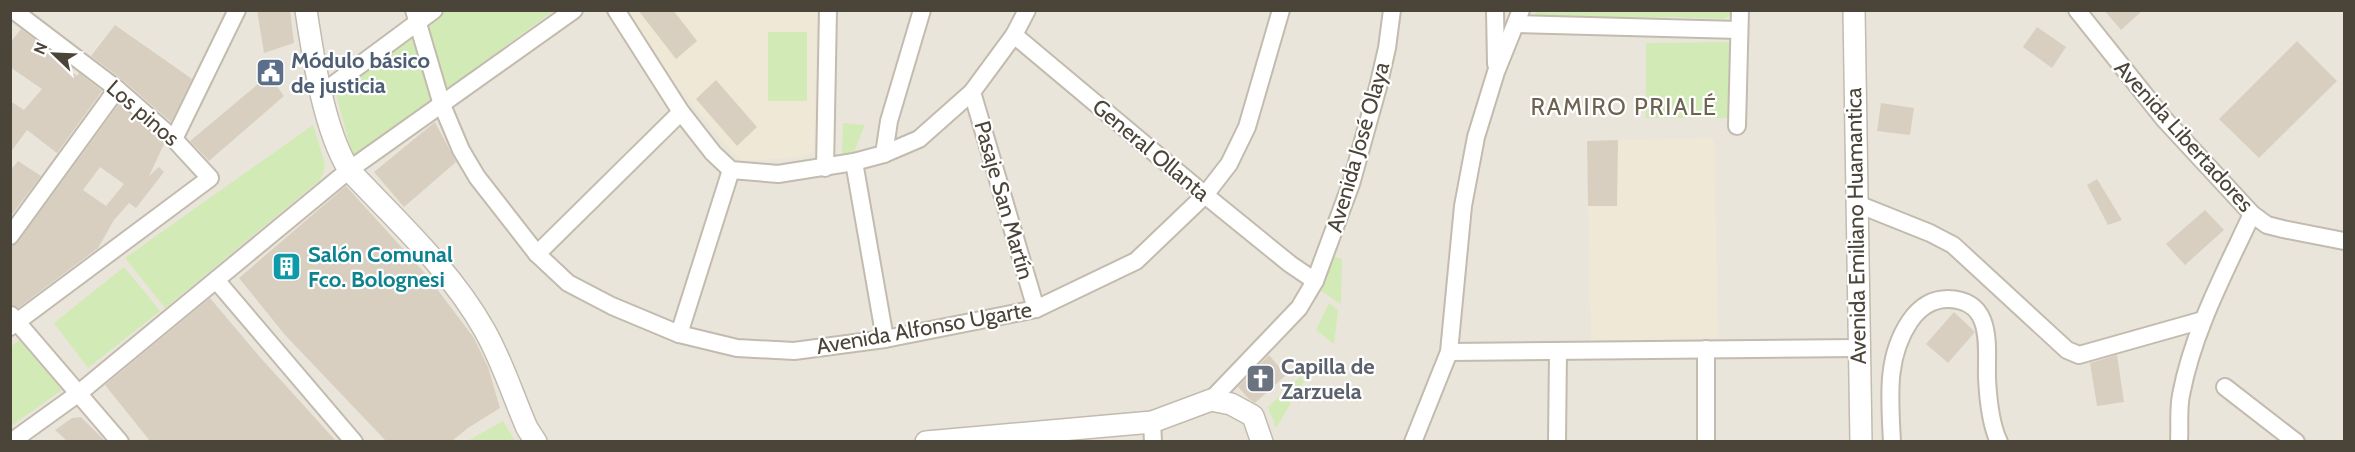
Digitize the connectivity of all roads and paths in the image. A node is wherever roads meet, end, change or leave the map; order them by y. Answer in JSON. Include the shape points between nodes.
{"nodes":[{"id":1,"x":237,"y":10,"type":"edge"},
{"id":2,"x":306,"y":10,"type":"edge"},
{"id":3,"x":434,"y":10,"type":"edge"},
{"id":4,"x":574,"y":10,"type":"edge"},
{"id":5,"x":616,"y":10,"type":"edge"},
{"id":6,"x":828,"y":10,"type":"edge"},
{"id":7,"x":922,"y":10,"type":"edge"},
{"id":8,"x":1027,"y":10,"type":"edge"},
{"id":9,"x":1281,"y":10,"type":"edge"},
{"id":10,"x":1392,"y":10,"type":"edge"},
{"id":11,"x":1495,"y":10,"type":"edge"},
{"id":12,"x":1740,"y":10,"type":"edge"},
{"id":13,"x":1854,"y":10,"type":"edge"},
{"id":14,"x":2077,"y":10,"type":"edge"},
{"id":15,"x":15,"y":14,"type":"edge"},
{"id":16,"x":416,"y":17,"type":"edge"},
{"id":17,"x":1518,"y":17,"type":"edge"},
{"id":18,"x":1739,"y":30,"type":"junction"},
{"id":19,"x":1014,"y":35,"type":"junction"},
{"id":20,"x":1496,"y":72,"type":"junction"},
{"id":21,"x":117,"y":89,"type":"junction"},
{"id":22,"x":972,"y":92,"type":"junction"},
{"id":23,"x":322,"y":93,"type":"junction"},
{"id":24,"x":442,"y":105,"type":"junction"},
{"id":25,"x":681,"y":112,"type":"junction"},
{"id":26,"x":1737,"y":126,"type":"dead end"},
{"id":27,"x":174,"y":139,"type":"junction"},
{"id":28,"x":884,"y":154,"type":"junction"},
{"id":29,"x":854,"y":162,"type":"junction"},
{"id":30,"x":825,"y":168,"type":"junction"},
{"id":31,"x":349,"y":170,"type":"junction"},
{"id":32,"x":731,"y":170,"type":"junction"},
{"id":33,"x":1205,"y":195,"type":"junction"},
{"id":34,"x":1855,"y":203,"type":"junction"},
{"id":35,"x":2252,"y":214,"type":"junction"},
{"id":36,"x":10,"y":236,"type":"edge"},
{"id":37,"x":2344,"y":241,"type":"edge"},
{"id":38,"x":537,"y":254,"type":"junction"},
{"id":39,"x":216,"y":280,"type":"junction"},
{"id":40,"x":1315,"y":281,"type":"junction"},
{"id":41,"x":1036,"y":309,"type":"junction"},
{"id":42,"x":2204,"y":320,"type":"junction"},
{"id":43,"x":13,"y":321,"type":"edge"},
{"id":44,"x":679,"y":334,"type":"junction"},
{"id":45,"x":885,"y":339,"type":"junction"},
{"id":46,"x":1858,"y":348,"type":"junction"},
{"id":47,"x":1706,"y":349,"type":"junction"},
{"id":48,"x":1558,"y":351,"type":"junction"},
{"id":49,"x":1449,"y":352,"type":"junction"},
{"id":50,"x":2225,"y":387,"type":"dead end"},
{"id":51,"x":79,"y":393,"type":"junction"},
{"id":52,"x":1211,"y":400,"type":"junction"},
{"id":53,"x":1153,"y":432,"type":"edge"},
{"id":54,"x":1043,"y":437,"type":"edge"},
{"id":55,"x":11,"y":441,"type":"edge"},
{"id":56,"x":120,"y":441,"type":"edge"},
{"id":57,"x":354,"y":441,"type":"edge"},
{"id":58,"x":536,"y":441,"type":"edge"},
{"id":59,"x":938,"y":441,"type":"edge"},
{"id":60,"x":1262,"y":441,"type":"edge"},
{"id":61,"x":1413,"y":441,"type":"edge"},
{"id":62,"x":1557,"y":441,"type":"edge"},
{"id":63,"x":1706,"y":441,"type":"edge"},
{"id":64,"x":1861,"y":441,"type":"edge"},
{"id":65,"x":1892,"y":441,"type":"edge"},
{"id":66,"x":2000,"y":441,"type":"edge"},
{"id":67,"x":2179,"y":441,"type":"edge"},
{"id":68,"x":2296,"y":441,"type":"edge"}],
"edges":[{"from":1,"to":27,"type":"street"},
{"from":2,"to":23,"type":"street"},
{"from":3,"to":16,"type":"street"},
{"from":4,"to":24,"type":"street"},
{"from":5,"to":25,"type":"street"},
{"from":6,"to":30,"type":"street"},
{"from":7,"to":28,"type":"street","via":[[889,121]]},
{"from":8,"to":19,"type":"street"},
{"from":9,"to":33,"type":"street","name":"Avenida Alfonso Ugarte","via":[[1247,127],[1229,164]]},
{"from":10,"to":40,"type":"street","name":"Avenida José Olaya","via":[[1378,87],[1351,184]]},
{"from":11,"to":20,"type":"street"},
{"from":12,"to":18,"type":"street"},
{"from":13,"to":34,"type":"street","name":"Avenida Emiliano Huamantica"},
{"from":14,"to":35,"type":"street","name":"Avenida Libertadores","via":[[2164,119]]},
{"from":15,"to":21,"type":"street","name":"Los pinos"},
{"from":16,"to":23,"type":"street"},
{"from":16,"to":24,"type":"street","name":"Avenida Alfonso Ugarte"},
{"from":17,"to":18,"type":"street"},
{"from":17,"to":20,"type":"street"},
{"from":18,"to":26,"type":"street"},
{"from":19,"to":22,"type":"street"},
{"from":19,"to":33,"type":"street","name":"General Ollanta"},
{"from":20,"to":49,"type":"street","via":[[1476,137],[1463,206]]},
{"from":21,"to":27,"type":"street","name":"Los pinos"},
{"from":21,"to":36,"type":"street"},
{"from":22,"to":28,"type":"street","via":[[919,139]]},
{"from":22,"to":41,"type":"street","name":"Pasaje San Martín"},
{"from":23,"to":31,"type":"street","via":[[338,153]]},
{"from":24,"to":31,"type":"street"},
{"from":24,"to":38,"type":"street","name":"Avenida Alfonso Ugarte","via":[[477,177]]},
{"from":25,"to":32,"type":"street"},
{"from":25,"to":38,"type":"street"},
{"from":27,"to":43,"type":"street","name":"Los pinos","via":[[210,178]]},
{"from":28,"to":29,"type":"street"},
{"from":29,"to":30,"type":"street"},
{"from":29,"to":45,"type":"street"},
{"from":30,"to":32,"type":"street","via":[[778,174]]},
{"from":31,"to":39,"type":"street"},
{"from":31,"to":58,"type":"street","via":[[432,258],[470,306]]},
{"from":32,"to":44,"type":"street"},
{"from":33,"to":40,"type":"street","name":"General Ollanta"},
{"from":33,"to":41,"type":"street","name":"Avenida Alfonso Ugarte","via":[[1136,261]]},
{"from":34,"to":42,"type":"street","via":[[1953,245],[2067,350],[2079,355]]},
{"from":34,"to":46,"type":"street","name":"Avenida Emiliano Huamantica"},
{"from":35,"to":37,"type":"street","name":"Avenida Libertadores","via":[[2267,225]]},
{"from":35,"to":42,"type":"street"},
{"from":38,"to":44,"type":"street","name":"Avenida Alfonso Ugarte","via":[[568,283]]},
{"from":39,"to":51,"type":"street"},
{"from":39,"to":57,"type":"street"},
{"from":40,"to":52,"type":"street","name":"Avenida José Olaya","via":[[1293,315]]},
{"from":41,"to":45,"type":"street","name":"Avenida Alfonso Ugarte"},
{"from":42,"to":67,"type":"street","via":[[2181,397]]},
{"from":43,"to":51,"type":"street"},
{"from":44,"to":45,"type":"street","name":"Avenida Alfonso Ugarte","via":[[738,348],[794,351]]},
{"from":46,"to":47,"type":"street"},
{"from":46,"to":64,"type":"street","name":"Avenida Emiliano Huamantica"},
{"from":47,"to":48,"type":"street"},
{"from":47,"to":63,"type":"street"},
{"from":48,"to":49,"type":"street"},
{"from":48,"to":62,"type":"street"},
{"from":49,"to":61,"type":"street"},
{"from":50,"to":68,"type":"street"},
{"from":51,"to":55,"type":"street"},
{"from":51,"to":56,"type":"street"},
{"from":52,"to":53,"type":"street"},
{"from":52,"to":60,"type":"street","via":[[1232,404],[1253,416]]},
{"from":53,"to":54,"type":"street"},
{"from":54,"to":59,"type":"street"},
{"from":65,"to":66,"type":"street","via":[[1890,388],[1895,352],[1911,319],[1924,306],[1945,299],[1971,305],[1986,328],[1992,417]]}]}
